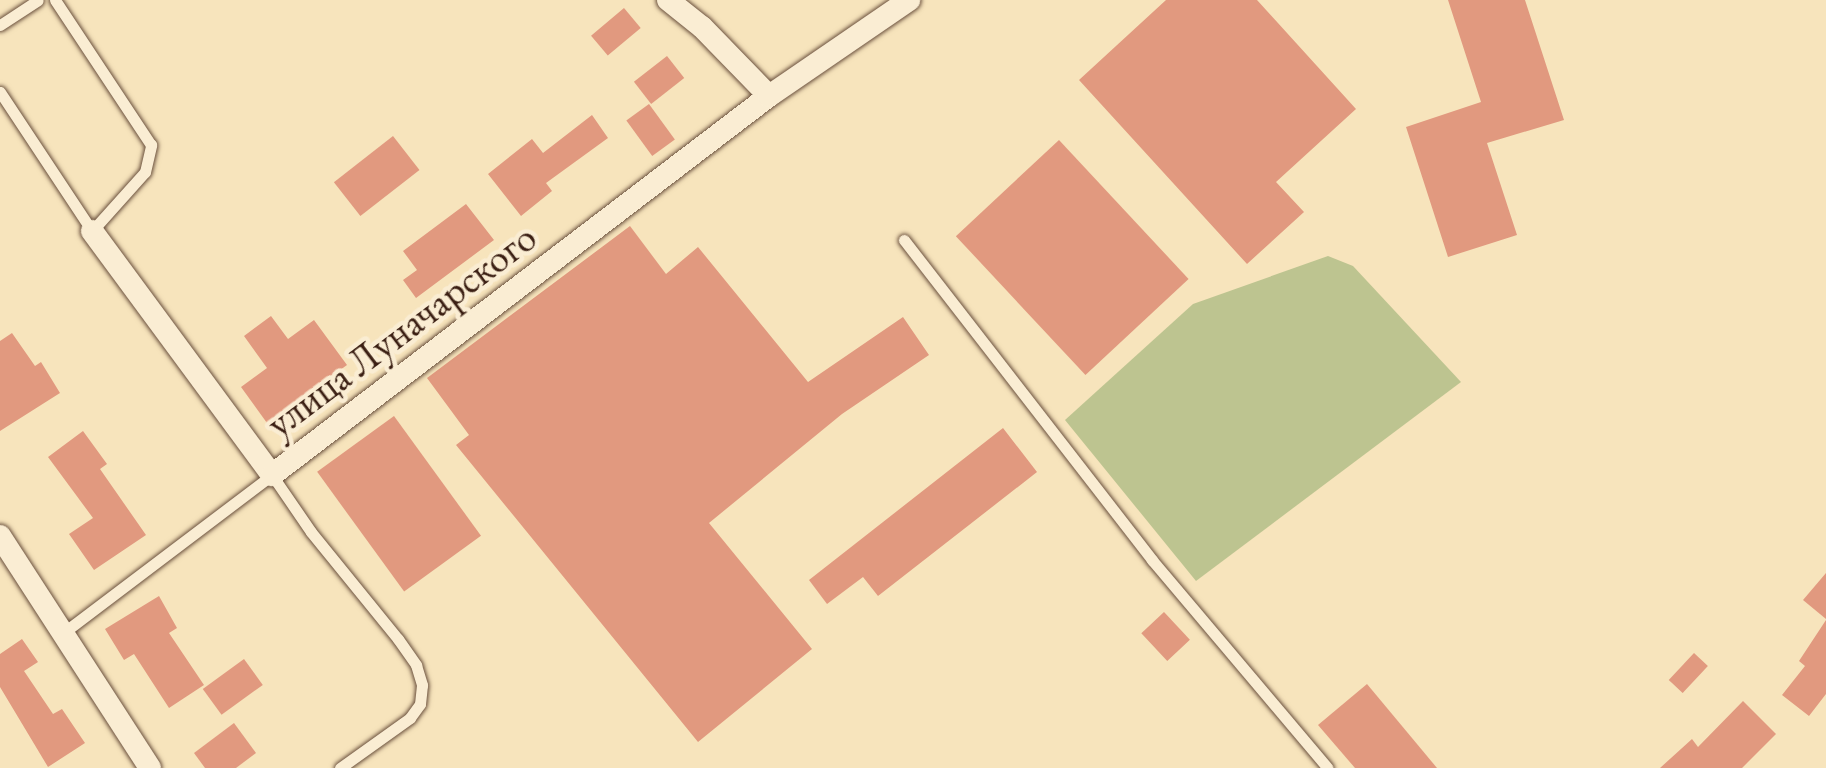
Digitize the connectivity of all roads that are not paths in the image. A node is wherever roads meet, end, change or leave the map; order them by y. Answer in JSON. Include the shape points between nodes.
{"nodes":[{"id":1,"x":38,"y":0,"type":"edge"},
{"id":2,"x":55,"y":0,"type":"edge"},
{"id":3,"x":668,"y":0,"type":"edge"},
{"id":4,"x":909,"y":0,"type":"edge"},
{"id":5,"x":0,"y":25,"type":"edge"},
{"id":6,"x":0,"y":92,"type":"edge"},
{"id":7,"x":769,"y":96,"type":"junction"},
{"id":8,"x":92,"y":231,"type":"junction"},
{"id":9,"x":904,"y":240,"type":"dead end"},
{"id":10,"x":272,"y":475,"type":"junction"},
{"id":11,"x":0,"y":536,"type":"edge"},
{"id":12,"x":63,"y":632,"type":"junction"},
{"id":13,"x":150,"y":768,"type":"edge"},
{"id":14,"x":340,"y":768,"type":"edge"},
{"id":15,"x":1328,"y":768,"type":"edge"}],
"edges":[{"from":1,"to":5,"type":"lane"},
{"from":2,"to":8,"type":"lane","via":[[151,145],[146,172]]},
{"from":3,"to":7,"type":"street"},
{"from":4,"to":7,"type":"street","name":"улица Луначарского"},
{"from":6,"to":8,"type":"lane"},
{"from":7,"to":10,"type":"street","name":"улица Луначарского"},
{"from":8,"to":10,"type":"street","name":"улица Луначарского"},
{"from":9,"to":15,"type":"lane","via":[[1152,560]]},
{"from":10,"to":12,"type":"lane"},
{"from":10,"to":14,"type":"lane","via":[[398,639],[422,685],[410,718]]},
{"from":11,"to":12,"type":"street"},
{"from":12,"to":13,"type":"street"}]}
